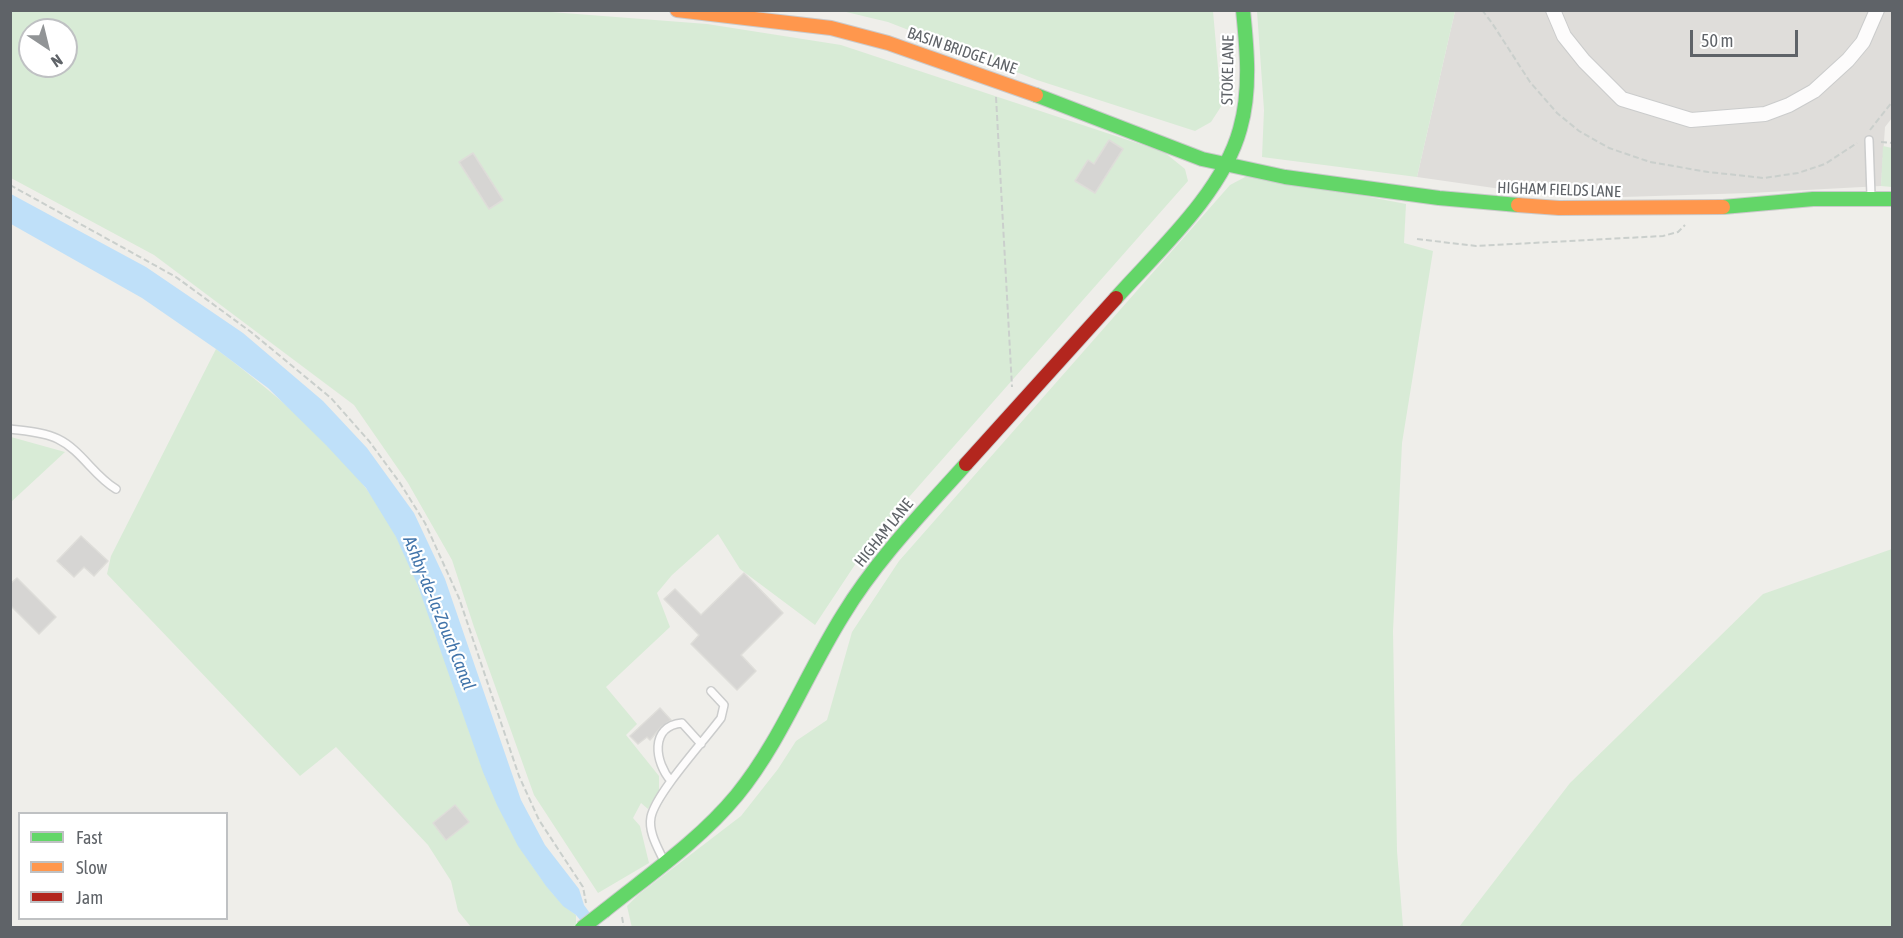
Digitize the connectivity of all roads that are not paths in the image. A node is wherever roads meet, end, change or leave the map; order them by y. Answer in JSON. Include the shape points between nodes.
{"nodes":[{"id":1,"x":677,"y":10,"type":"edge"},
{"id":2,"x":1243,"y":10,"type":"edge"},
{"id":3,"x":1553,"y":10,"type":"edge"},
{"id":4,"x":1877,"y":10,"type":"edge"},
{"id":5,"x":1869,"y":140,"type":"dead end"},
{"id":6,"x":1226,"y":164,"type":"junction"},
{"id":7,"x":1871,"y":199,"type":"junction"},
{"id":8,"x":1893,"y":199,"type":"edge"},
{"id":9,"x":10,"y":429,"type":"edge"},
{"id":10,"x":116,"y":489,"type":"dead end"},
{"id":11,"x":711,"y":691,"type":"dead end"},
{"id":12,"x":701,"y":744,"type":"junction"},
{"id":13,"x":671,"y":781,"type":"junction"},
{"id":14,"x":665,"y":863,"type":"junction"},
{"id":15,"x":582,"y":927,"type":"edge"}],
"edges":[{"from":1,"to":6,"type":"street","name":"BASIN BRIDGE LANE","via":[[831,28],[888,43],[995,79],[1202,159]]},
{"from":2,"to":6,"type":"street","name":"STOKE LANE","via":[[1246,92],[1242,122]]},
{"from":3,"to":4,"type":"street","via":[[1564,36],[1622,99],[1691,120],[1765,114],[1814,91],[1863,42]]},
{"from":5,"to":7,"type":"lane"},
{"from":6,"to":7,"type":"street","name":"HIGHAM FIELDS LANE","via":[[1285,177],[1439,198],[1559,208]]},
{"from":6,"to":14,"type":"street","name":"HIGHAM LANE","via":[[1192,213],[887,552],[843,614],[771,746],[737,795]]},
{"from":7,"to":8,"type":"street","name":"HIGHAM FIELDS LANE"},
{"from":9,"to":10,"type":"lane","via":[[64,442]]},
{"from":11,"to":12,"type":"lane","via":[[722,700],[724,712]]},
{"from":12,"to":13,"type":"lane"},
{"from":12,"to":13,"type":"lane","via":[[682,723],[666,730],[658,744],[658,756]]},
{"from":13,"to":14,"type":"lane","via":[[651,817],[651,829]]},
{"from":14,"to":15,"type":"street","name":"HIGHAM LANE","bridge":true}]}
